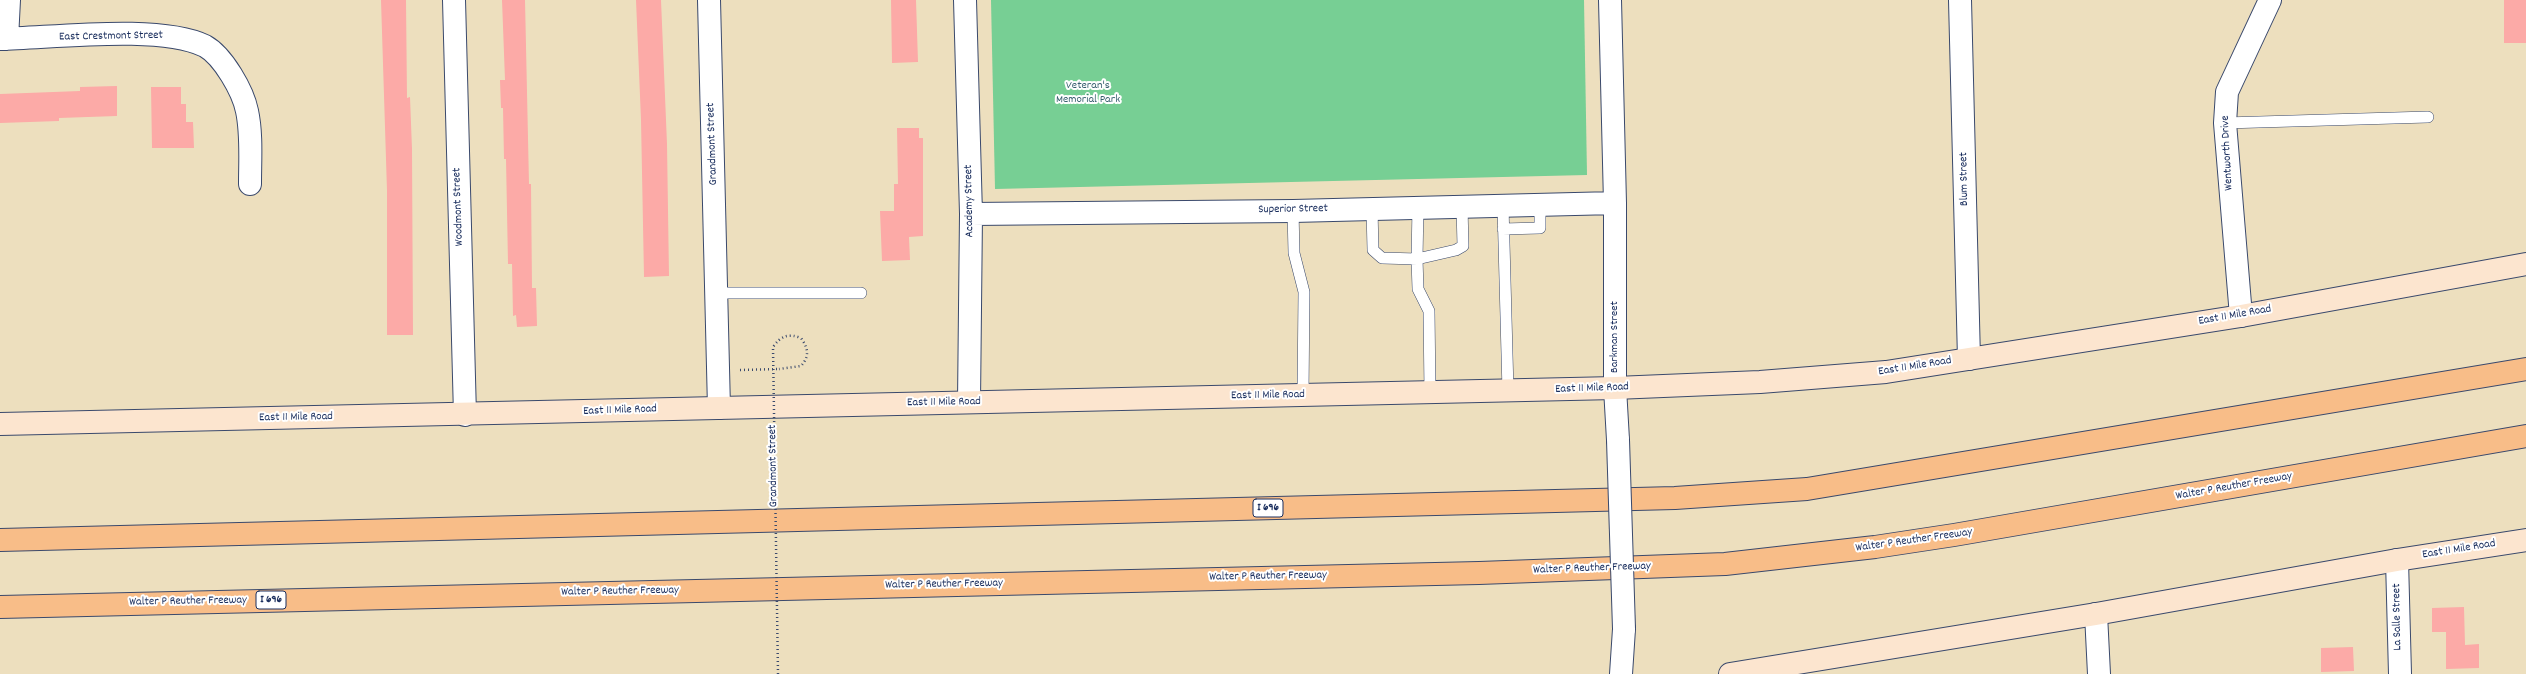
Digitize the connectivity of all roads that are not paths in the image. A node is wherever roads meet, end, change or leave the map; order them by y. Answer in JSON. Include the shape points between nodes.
{"nodes":[{"id":1,"x":8,"y":0,"type":"edge"},
{"id":2,"x":454,"y":0,"type":"edge"},
{"id":3,"x":709,"y":0,"type":"edge"},
{"id":4,"x":965,"y":0,"type":"edge"},
{"id":5,"x":1610,"y":0,"type":"edge"},
{"id":6,"x":1960,"y":0,"type":"edge"},
{"id":7,"x":2270,"y":0,"type":"edge"},
{"id":8,"x":4,"y":39,"type":"edge"},
{"id":9,"x":2428,"y":117,"type":"dead end"},
{"id":10,"x":2225,"y":123,"type":"junction"},
{"id":11,"x":250,"y":184,"type":"dead end"},
{"id":12,"x":1615,"y":203,"type":"junction"},
{"id":13,"x":1540,"y":205,"type":"junction"},
{"id":14,"x":1503,"y":206,"type":"junction"},
{"id":15,"x":1418,"y":207,"type":"junction"},
{"id":16,"x":1462,"y":207,"type":"junction"},
{"id":17,"x":1372,"y":209,"type":"junction"},
{"id":18,"x":1293,"y":210,"type":"junction"},
{"id":19,"x":971,"y":214,"type":"junction"},
{"id":20,"x":1504,"y":229,"type":"junction"},
{"id":21,"x":1417,"y":259,"type":"junction"},
{"id":22,"x":2526,"y":264,"type":"edge"},
{"id":23,"x":717,"y":293,"type":"junction"},
{"id":24,"x":861,"y":293,"type":"dead end"},
{"id":25,"x":2241,"y":316,"type":"junction"},
{"id":26,"x":1969,"y":359,"type":"junction"},
{"id":27,"x":2526,"y":369,"type":"edge"},
{"id":28,"x":1615,"y":388,"type":"junction"},
{"id":29,"x":1508,"y":391,"type":"junction"},
{"id":30,"x":1430,"y":392,"type":"junction"},
{"id":31,"x":1303,"y":395,"type":"junction"},
{"id":32,"x":969,"y":402,"type":"junction"},
{"id":33,"x":719,"y":408,"type":"junction"},
{"id":34,"x":465,"y":415,"type":"junction"},
{"id":35,"x":0,"y":424,"type":"edge"},
{"id":36,"x":2526,"y":436,"type":"edge"},
{"id":37,"x":0,"y":540,"type":"edge"},
{"id":38,"x":2526,"y":540,"type":"edge"},
{"id":39,"x":2397,"y":560,"type":"junction"},
{"id":40,"x":0,"y":607,"type":"edge"},
{"id":41,"x":2096,"y":614,"type":"junction"},
{"id":42,"x":1780,"y":670,"type":"edge"},
{"id":43,"x":1621,"y":674,"type":"edge"},
{"id":44,"x":1730,"y":674,"type":"edge"},
{"id":45,"x":2099,"y":674,"type":"edge"},
{"id":46,"x":2400,"y":674,"type":"edge"}],
"edges":[{"from":1,"to":8,"type":"street","name":"East Crestmont Street"},
{"from":2,"to":34,"type":"street","name":"Woodmont Street"},
{"from":3,"to":23,"type":"street","name":"Grandmont Street"},
{"from":4,"to":19,"type":"street","name":"Academy Street"},
{"from":5,"to":12,"type":"street","name":"Barkman Street"},
{"from":6,"to":26,"type":"street","name":"Blum Street"},
{"from":7,"to":10,"type":"street","name":"Wentworth Drive","via":[[2227,92]]},
{"from":8,"to":11,"type":"street","name":"East Crestmont Street","via":[[125,34],[167,36],[191,40],[207,47],[223,63],[237,84],[247,111]]},
{"from":9,"to":10,"type":"lane"},
{"from":10,"to":25,"type":"street","name":"Wentworth Drive"},
{"from":12,"to":13,"type":"street","name":"Superior Street"},
{"from":12,"to":28,"type":"street","name":"Barkman Street"},
{"from":13,"to":14,"type":"street","name":"Superior Street"},
{"from":13,"to":20,"type":"lane","via":[[1540,228]]},
{"from":14,"to":16,"type":"street","name":"Superior Street"},
{"from":14,"to":20,"type":"lane"},
{"from":15,"to":16,"type":"street","name":"Superior Street"},
{"from":15,"to":17,"type":"street","name":"Superior Street"},
{"from":15,"to":21,"type":"lane"},
{"from":16,"to":21,"type":"lane","via":[[1463,246]]},
{"from":17,"to":18,"type":"street","name":"Superior Street"},
{"from":17,"to":21,"type":"lane","via":[[1373,250],[1382,258]]},
{"from":18,"to":19,"type":"street","name":"Superior Street"},
{"from":18,"to":31,"type":"lane","via":[[1294,253],[1304,292]]},
{"from":19,"to":32,"type":"street","name":"Academy Street"},
{"from":20,"to":29,"type":"lane"},
{"from":21,"to":30,"type":"lane","via":[[1418,288],[1429,311]]},
{"from":22,"to":25,"type":"main road","name":"East 11 Mile Road"},
{"from":23,"to":24,"type":"lane"},
{"from":23,"to":33,"type":"street","name":"Grandmont Street"},
{"from":25,"to":26,"type":"main road","name":"East 11 Mile Road"},
{"from":26,"to":28,"type":"main road","name":"East 11 Mile Road","via":[[1886,372],[1816,379]]},
{"from":27,"to":37,"type":"highway","number":"I 696","via":[[1807,489],[1683,498]]},
{"from":28,"to":29,"type":"main road","name":"East 11 Mile Road"},
{"from":28,"to":43,"type":"street","name":"Barkman Street","bridge":true,"via":[[1624,629]]},
{"from":29,"to":30,"type":"main road","name":"East 11 Mile Road"},
{"from":30,"to":31,"type":"main road","name":"East 11 Mile Road"},
{"from":31,"to":32,"type":"main road","name":"East 11 Mile Road"},
{"from":32,"to":33,"type":"main road","name":"East 11 Mile Road"},
{"from":33,"to":34,"type":"main road","name":"East 11 Mile Road"},
{"from":34,"to":35,"type":"main road","name":"East 11 Mile Road"},
{"from":36,"to":40,"type":"highway","name":"Walter P Reuther Freeway","number":"I 696","via":[[1954,535],[1725,564],[1456,573]]},
{"from":38,"to":39,"type":"main road","name":"East 11 Mile Road"},
{"from":39,"to":41,"type":"main road","name":"East 11 Mile Road"},
{"from":39,"to":46,"type":"street","name":"La Salle Street"},
{"from":41,"to":42,"type":"main road","name":"East 11 Mile Road"},
{"from":41,"to":45,"type":"street"},
{"from":42,"to":44,"type":"main road","name":"East 11 Mile Road"}]}
